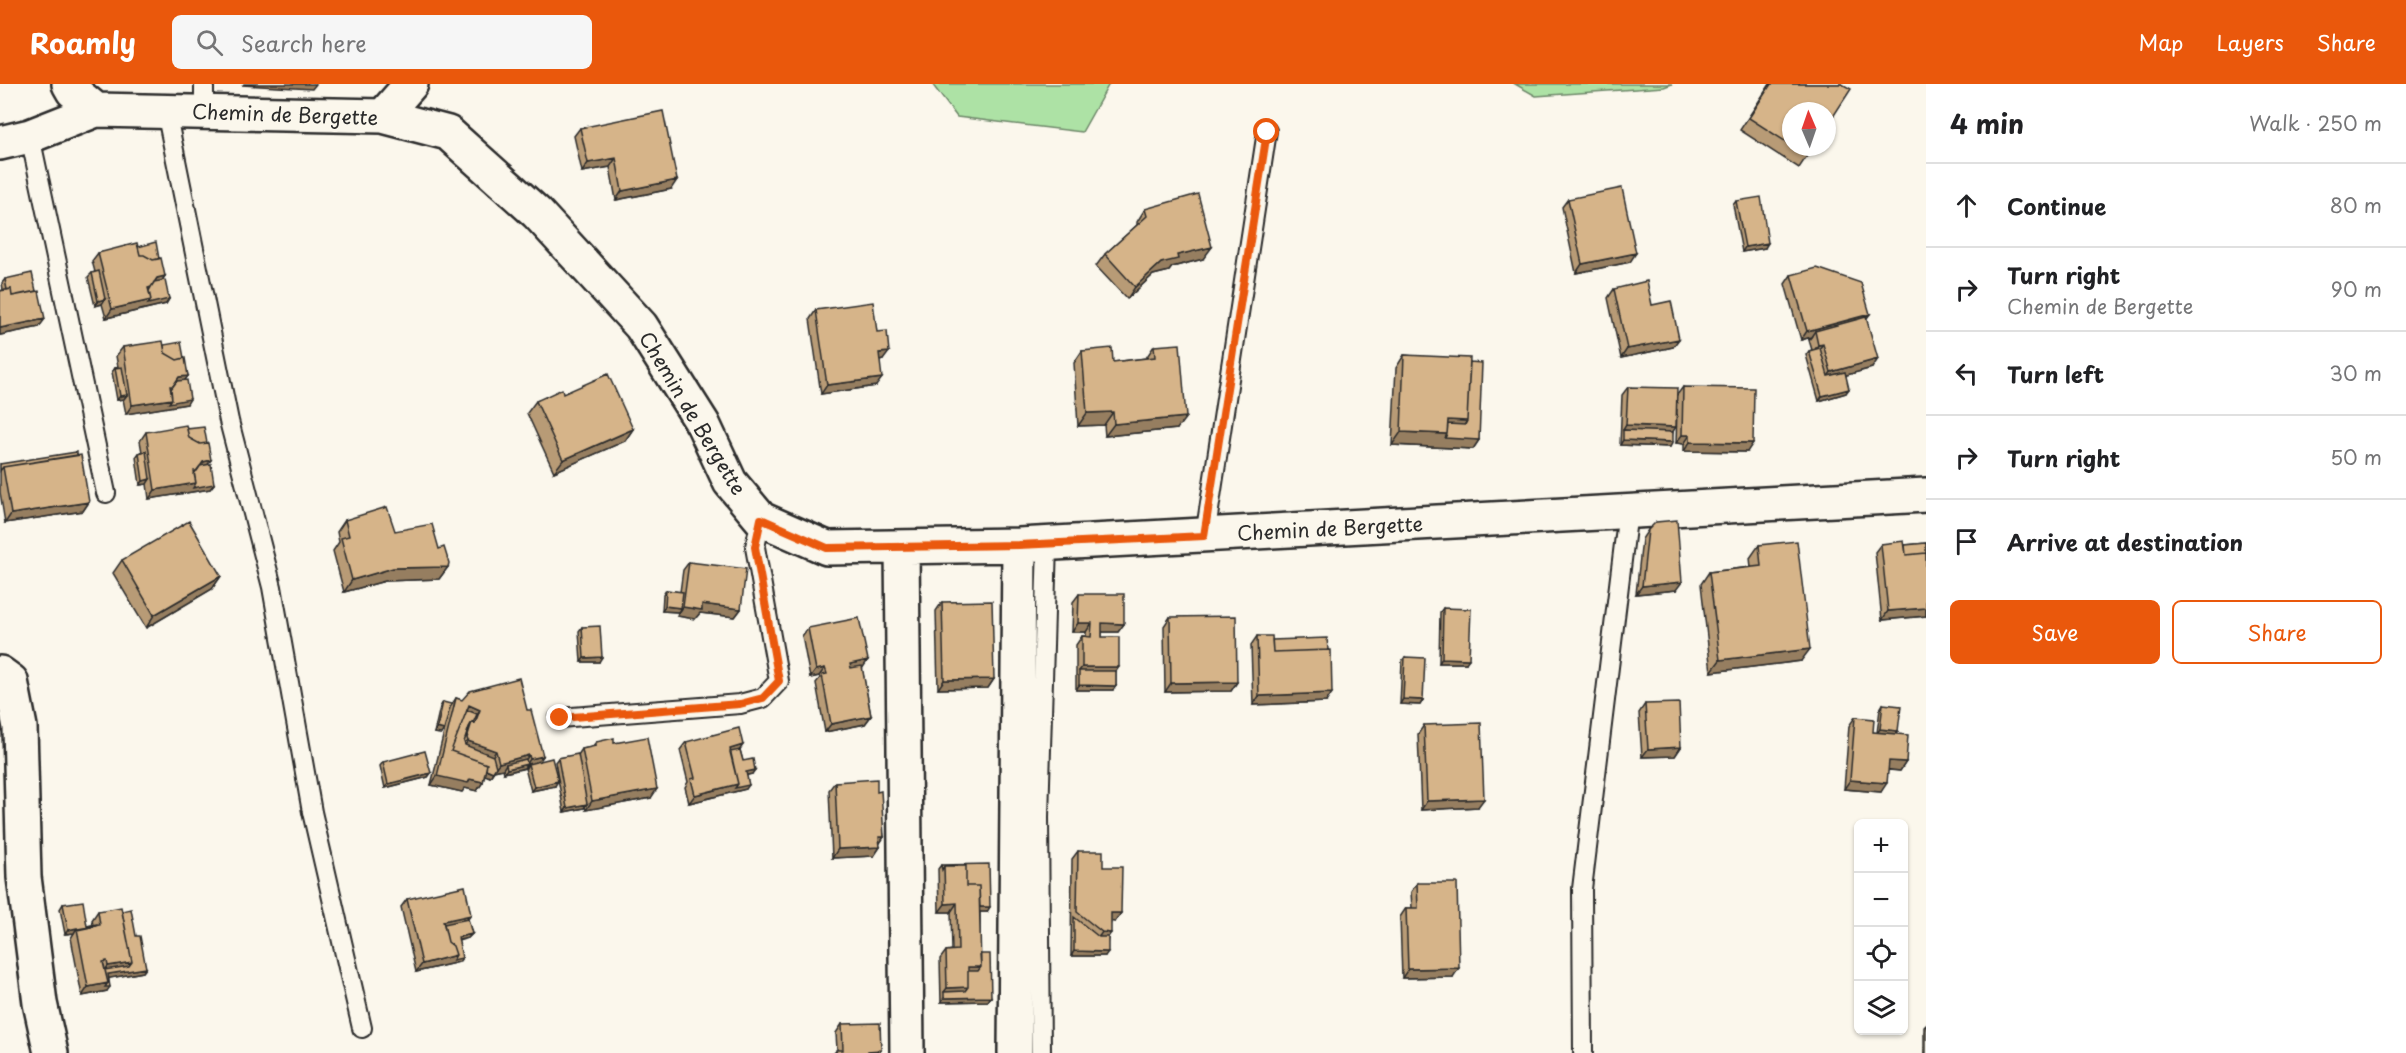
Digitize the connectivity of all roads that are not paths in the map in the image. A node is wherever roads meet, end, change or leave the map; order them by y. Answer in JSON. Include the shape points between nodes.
{"nodes":[{"id":1,"x":69,"y":84,"type":"edge"},
{"id":2,"x":411,"y":84,"type":"edge"},
{"id":3,"x":204,"y":97,"type":"edge"},
{"id":4,"x":96,"y":110,"type":"junction"},
{"id":5,"x":166,"y":111,"type":"junction"},
{"id":6,"x":383,"y":116,"type":"junction"},
{"id":7,"x":1267,"y":132,"type":"dead end"},
{"id":8,"x":15,"y":140,"type":"edge"},
{"id":9,"x":106,"y":493,"type":"dead end"},
{"id":10,"x":1926,"y":495,"type":"edge"},
{"id":11,"x":1628,"y":511,"type":"junction"},
{"id":12,"x":761,"y":519,"type":"junction"},
{"id":13,"x":1204,"y":536,"type":"junction"},
{"id":14,"x":1033,"y":544,"type":"junction"},
{"id":15,"x":902,"y":548,"type":"junction"},
{"id":16,"x":0,"y":673,"type":"edge"},
{"id":17,"x":560,"y":718,"type":"dead end"},
{"id":18,"x":362,"y":1028,"type":"dead end"},
{"id":19,"x":51,"y":1053,"type":"edge"},
{"id":20,"x":907,"y":1053,"type":"edge"},
{"id":21,"x":1015,"y":1053,"type":"edge"},
{"id":22,"x":1041,"y":1053,"type":"edge"},
{"id":23,"x":1583,"y":1053,"type":"edge"}],
"edges":[{"from":1,"to":4,"type":"street"},
{"from":2,"to":6,"type":"street"},
{"from":3,"to":5,"type":"street","name":"Chemin de Bergette"},
{"from":3,"to":6,"type":"street","name":"Chemin de Bergette"},
{"from":4,"to":5,"type":"street","name":"Chemin de Bergette"},
{"from":4,"to":8,"type":"street","name":"Chemin de Bergette"},
{"from":5,"to":18,"type":"lane","via":[[229,421],[272,587],[312,812]]},
{"from":6,"to":12,"type":"street","name":"Chemin de Bergette","via":[[448,133],[537,213],[641,326],[703,424],[730,482]]},
{"from":7,"to":13,"type":"lane"},
{"from":8,"to":9,"type":"lane"},
{"from":10,"to":11,"type":"street","name":"Chemin de Bergette"},
{"from":11,"to":13,"type":"street","name":"Chemin de Bergette"},
{"from":11,"to":23,"type":"lane","via":[[1582,889]]},
{"from":12,"to":15,"type":"street","name":"Chemin de Bergette","via":[[827,548]]},
{"from":12,"to":17,"type":"lane","via":[[755,547],[779,681],[763,698],[740,704]]},
{"from":13,"to":14,"type":"street","name":"Chemin de Bergette"},
{"from":14,"to":15,"type":"street","name":"Chemin de Bergette"},
{"from":14,"to":21,"type":"street"},
{"from":14,"to":22,"type":"lane"},
{"from":15,"to":20,"type":"street"},
{"from":16,"to":19,"type":"street","via":[[10,681],[20,727],[24,877],[40,1003]]}]}
